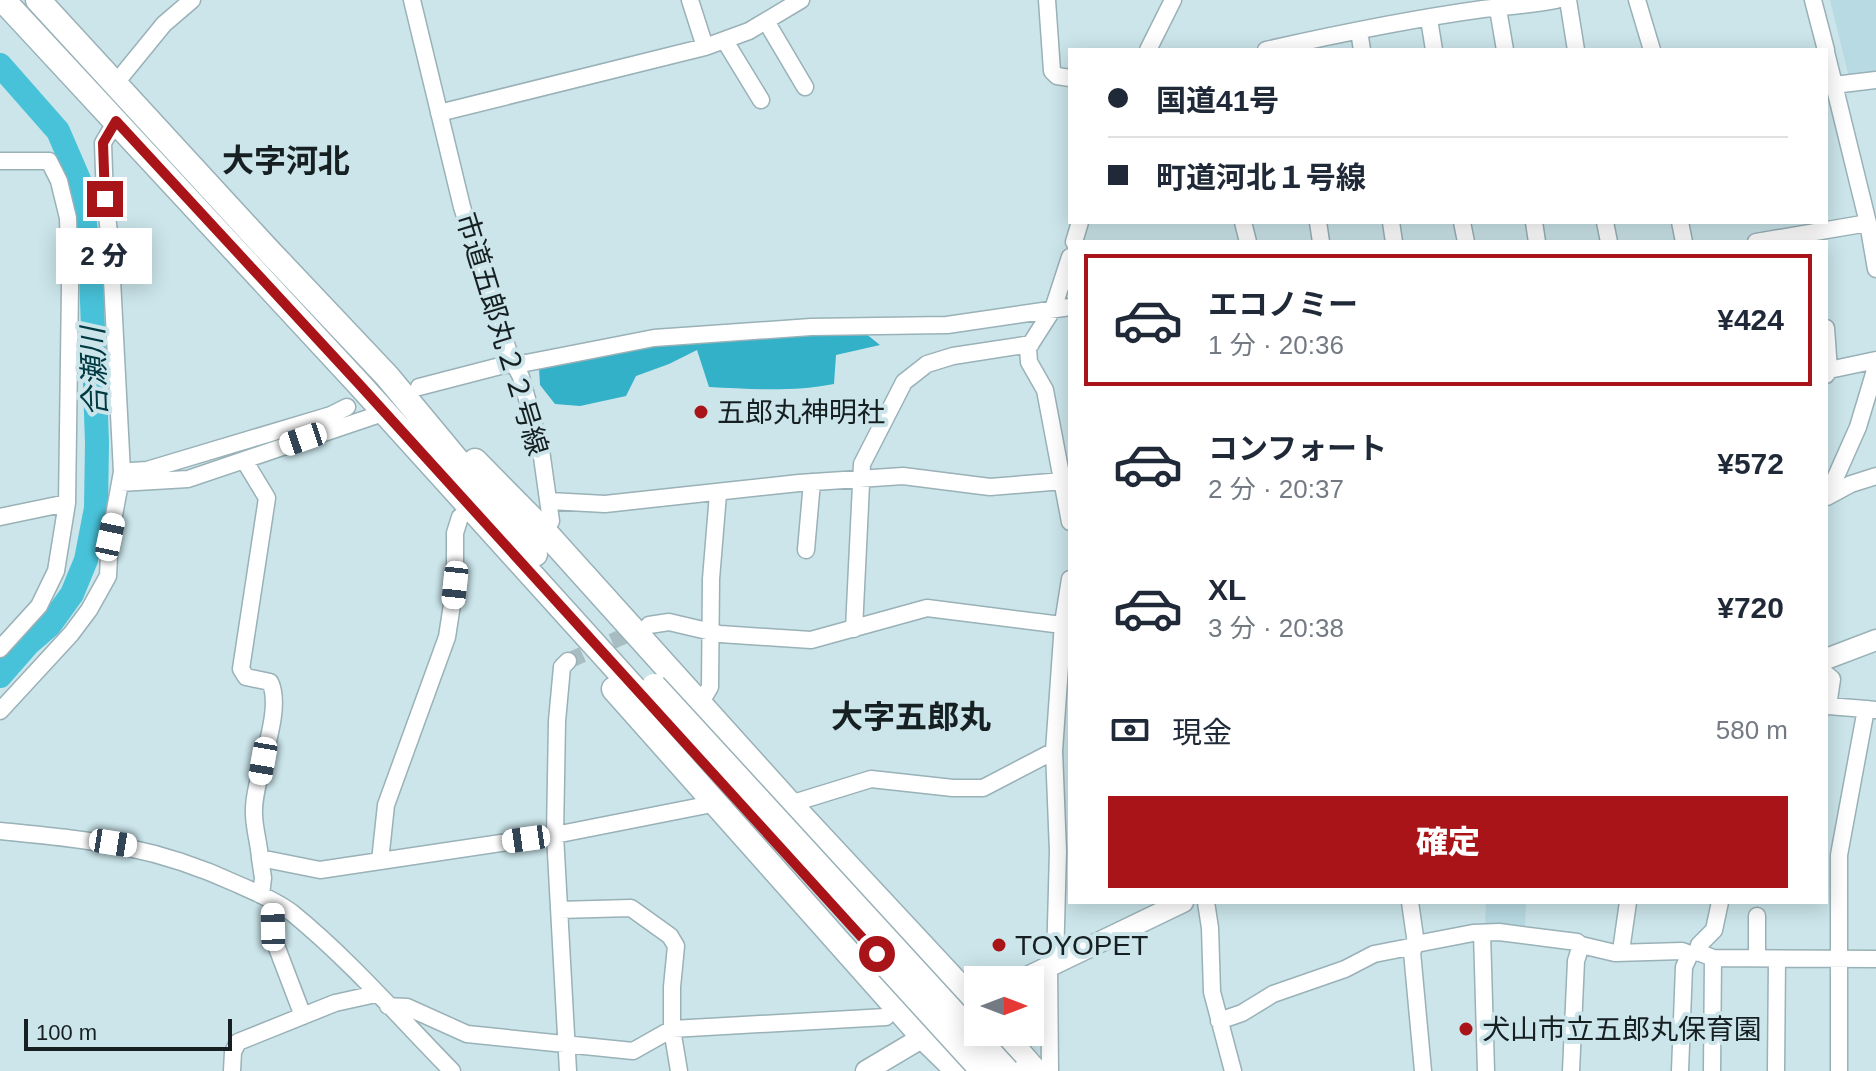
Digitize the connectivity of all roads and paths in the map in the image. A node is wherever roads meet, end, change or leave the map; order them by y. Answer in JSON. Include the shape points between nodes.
{"nodes":[{"id":1,"x":3,"y":0,"type":"edge"},
{"id":2,"x":38,"y":0,"type":"edge"},
{"id":3,"x":192,"y":0,"type":"edge"},
{"id":4,"x":412,"y":0,"type":"edge"},
{"id":5,"x":690,"y":0,"type":"edge"},
{"id":6,"x":801,"y":0,"type":"edge"},
{"id":7,"x":1047,"y":0,"type":"edge"},
{"id":8,"x":1173,"y":0,"type":"edge"},
{"id":9,"x":1556,"y":0,"type":"edge"},
{"id":10,"x":1568,"y":0,"type":"edge"},
{"id":11,"x":1637,"y":0,"type":"edge"},
{"id":12,"x":1813,"y":0,"type":"edge"},
{"id":13,"x":1505,"y":5,"type":"edge"},
{"id":14,"x":772,"y":11,"type":"edge"},
{"id":15,"x":1429,"y":19,"type":"junction"},
{"id":16,"x":1359,"y":31,"type":"junction"},
{"id":17,"x":725,"y":41,"type":"junction"},
{"id":18,"x":705,"y":47,"type":"junction"},
{"id":19,"x":1149,"y":48,"type":"edge"},
{"id":20,"x":1288,"y":48,"type":"edge"},
{"id":21,"x":1362,"y":48,"type":"edge"},
{"id":22,"x":1434,"y":48,"type":"edge"},
{"id":23,"x":1505,"y":48,"type":"edge"},
{"id":24,"x":1576,"y":48,"type":"edge"},
{"id":25,"x":1651,"y":48,"type":"edge"},
{"id":26,"x":1825,"y":48,"type":"edge"},
{"id":27,"x":1828,"y":60,"type":"edge"},
{"id":28,"x":1068,"y":78,"type":"edge"},
{"id":29,"x":1876,"y":80,"type":"edge"},
{"id":30,"x":115,"y":84,"type":"junction"},
{"id":31,"x":1834,"y":85,"type":"junction"},
{"id":32,"x":805,"y":87,"type":"dead end"},
{"id":33,"x":761,"y":100,"type":"dead end"},
{"id":34,"x":438,"y":111,"type":"junction"},
{"id":35,"x":116,"y":121,"type":"junction"},
{"id":36,"x":0,"y":161,"type":"edge"},
{"id":37,"x":1868,"y":223,"type":"junction"},
{"id":38,"x":1768,"y":240,"type":"edge"},
{"id":39,"x":110,"y":241,"type":"junction"},
{"id":40,"x":69,"y":242,"type":"junction"},
{"id":41,"x":1876,"y":269,"type":"edge"},
{"id":42,"x":1068,"y":270,"type":"edge"},
{"id":43,"x":1062,"y":308,"type":"edge"},
{"id":44,"x":1031,"y":344,"type":"junction"},
{"id":45,"x":1876,"y":360,"type":"edge"},
{"id":46,"x":514,"y":364,"type":"junction"},
{"id":47,"x":1876,"y":367,"type":"edge"},
{"id":48,"x":1828,"y":373,"type":"edge"},
{"id":49,"x":387,"y":376,"type":"junction"},
{"id":50,"x":359,"y":384,"type":"junction"},
{"id":51,"x":419,"y":387,"type":"dead end"},
{"id":52,"x":347,"y":407,"type":"dead end"},
{"id":53,"x":380,"y":414,"type":"junction"},
{"id":54,"x":1062,"y":432,"type":"edge"},
{"id":55,"x":244,"y":460,"type":"junction"},
{"id":56,"x":1876,"y":476,"type":"edge"},
{"id":57,"x":121,"y":477,"type":"junction"},
{"id":58,"x":863,"y":479,"type":"junction"},
{"id":59,"x":1063,"y":481,"type":"junction"},
{"id":60,"x":812,"y":482,"type":"junction"},
{"id":61,"x":1830,"y":486,"type":"edge"},
{"id":62,"x":718,"y":494,"type":"junction"},
{"id":63,"x":550,"y":501,"type":"junction"},
{"id":64,"x":67,"y":503,"type":"junction"},
{"id":65,"x":1068,"y":510,"type":"edge"},
{"id":66,"x":0,"y":517,"type":"edge"},
{"id":67,"x":460,"y":517,"type":"junction"},
{"id":68,"x":545,"y":532,"type":"junction"},
{"id":69,"x":806,"y":550,"type":"dead end"},
{"id":70,"x":1067,"y":624,"type":"edge"},
{"id":71,"x":649,"y":625,"type":"tunnel mouth"},
{"id":72,"x":854,"y":629,"type":"junction"},
{"id":73,"x":710,"y":631,"type":"junction"},
{"id":74,"x":1876,"y":640,"type":"edge"},
{"id":75,"x":0,"y":649,"type":"edge"},
{"id":76,"x":1828,"y":658,"type":"edge"},
{"id":77,"x":568,"y":661,"type":"dead end"},
{"id":78,"x":1828,"y":676,"type":"edge"},
{"id":79,"x":648,"y":692,"type":"junction"},
{"id":80,"x":700,"y":704,"type":"junction"},
{"id":81,"x":1828,"y":706,"type":"edge"},
{"id":82,"x":1828,"y":706,"type":"edge"},
{"id":83,"x":1871,"y":710,"type":"edge"},
{"id":84,"x":0,"y":711,"type":"edge"},
{"id":85,"x":1059,"y":748,"type":"edge"},
{"id":86,"x":717,"y":803,"type":"junction"},
{"id":87,"x":790,"y":804,"type":"junction"},
{"id":88,"x":0,"y":831,"type":"edge"},
{"id":89,"x":555,"y":835,"type":"junction"},
{"id":90,"x":260,"y":858,"type":"junction"},
{"id":91,"x":380,"y":861,"type":"junction"},
{"id":92,"x":266,"y":898,"type":"junction"},
{"id":93,"x":1179,"y":904,"type":"edge"},
{"id":94,"x":1206,"y":904,"type":"edge"},
{"id":95,"x":1410,"y":904,"type":"edge"},
{"id":96,"x":1628,"y":904,"type":"edge"},
{"id":97,"x":1720,"y":904,"type":"edge"},
{"id":98,"x":559,"y":910,"type":"junction"},
{"id":99,"x":1757,"y":916,"type":"dead end"},
{"id":100,"x":1482,"y":933,"type":"junction"},
{"id":101,"x":1416,"y":945,"type":"junction"},
{"id":102,"x":1581,"y":945,"type":"junction"},
{"id":103,"x":1621,"y":951,"type":"junction"},
{"id":104,"x":1701,"y":955,"type":"junction"},
{"id":105,"x":1757,"y":958,"type":"junction"},
{"id":106,"x":1777,"y":959,"type":"junction"},
{"id":107,"x":1838,"y":959,"type":"junction"},
{"id":108,"x":1876,"y":959,"type":"edge"},
{"id":109,"x":1052,"y":964,"type":"junction"},
{"id":110,"x":1044,"y":968,"type":"edge"},
{"id":111,"x":964,"y":990,"type":"edge"},
{"id":112,"x":376,"y":994,"type":"junction"},
{"id":113,"x":388,"y":1006,"type":"junction"},
{"id":114,"x":964,"y":1013,"type":"edge"},
{"id":115,"x":303,"y":1016,"type":"junction"},
{"id":116,"x":886,"y":1017,"type":"dead end"},
{"id":117,"x":1219,"y":1021,"type":"junction"},
{"id":118,"x":672,"y":1029,"type":"junction"},
{"id":119,"x":923,"y":1037,"type":"junction"},
{"id":120,"x":567,"y":1044,"type":"junction"},
{"id":121,"x":1013,"y":1046,"type":"edge"},
{"id":122,"x":232,"y":1071,"type":"edge"},
{"id":123,"x":452,"y":1071,"type":"edge"},
{"id":124,"x":568,"y":1071,"type":"edge"},
{"id":125,"x":679,"y":1071,"type":"edge"},
{"id":126,"x":866,"y":1071,"type":"edge"},
{"id":127,"x":958,"y":1071,"type":"edge"},
{"id":128,"x":983,"y":1071,"type":"edge"},
{"id":129,"x":1007,"y":1071,"type":"edge"},
{"id":130,"x":1035,"y":1071,"type":"edge"},
{"id":131,"x":1050,"y":1071,"type":"edge"},
{"id":132,"x":1233,"y":1071,"type":"edge"},
{"id":133,"x":1423,"y":1071,"type":"edge"},
{"id":134,"x":1486,"y":1071,"type":"edge"},
{"id":135,"x":1571,"y":1071,"type":"edge"},
{"id":136,"x":1680,"y":1071,"type":"edge"},
{"id":137,"x":1712,"y":1071,"type":"edge"},
{"id":138,"x":1776,"y":1071,"type":"edge"},
{"id":139,"x":1839,"y":1071,"type":"edge"}],
"edges":[{"from":1,"to":35,"type":"highway"},
{"from":2,"to":30,"type":"highway"},
{"from":3,"to":30,"type":"street","via":[[164,24]]},
{"from":4,"to":34,"type":"street","name":"市道五郎丸２２号線"},
{"from":5,"to":18,"type":"street"},
{"from":6,"to":14,"type":"street"},
{"from":7,"to":28,"type":"street","via":[[1052,71]]},
{"from":8,"to":19,"type":"street"},
{"from":9,"to":13,"type":"street"},
{"from":10,"to":24,"type":"street"},
{"from":11,"to":25,"type":"street"},
{"from":12,"to":26,"type":"street"},
{"from":13,"to":15,"type":"street"},
{"from":13,"to":23,"type":"street"},
{"from":14,"to":17,"type":"street"},
{"from":14,"to":32,"type":"street"},
{"from":15,"to":16,"type":"street"},
{"from":15,"to":22,"type":"street"},
{"from":16,"to":20,"type":"street"},
{"from":16,"to":21,"type":"street"},
{"from":17,"to":18,"type":"street"},
{"from":17,"to":33,"type":"street"},
{"from":18,"to":34,"type":"street"},
{"from":27,"to":31,"type":"street"},
{"from":29,"to":31,"type":"street"},
{"from":30,"to":49,"type":"highway"},
{"from":31,"to":37,"type":"street"},
{"from":34,"to":46,"type":"street","name":"市道五郎丸２２号線","via":[[455,183]]},
{"from":35,"to":39,"type":"street","via":[[103,143]]},
{"from":35,"to":50,"type":"highway"},
{"from":36,"to":40,"type":"street","via":[[49,161],[64,198]]},
{"from":37,"to":38,"type":"street"},
{"from":37,"to":41,"type":"street"},
{"from":39,"to":40,"type":"street"},
{"from":39,"to":57,"type":"street"},
{"from":40,"to":64,"type":"street"},
{"from":42,"to":43,"type":"street"},
{"from":43,"to":44,"type":"street"},
{"from":43,"to":46,"type":"street","via":[[947,325],[811,327],[654,338]]},
{"from":44,"to":54,"type":"street","via":[[1029,362]]},
{"from":44,"to":58,"type":"street","via":[[953,356],[915,372],[904,382],[869,449]]},
{"from":45,"to":48,"type":"street"},
{"from":46,"to":51,"type":"street"},
{"from":46,"to":63,"type":"street","name":"市道五郎丸２２号線","via":[[531,412]]},
{"from":47,"to":61,"type":"street","via":[[1858,427]]},
{"from":49,"to":68,"type":"highway"},
{"from":49,"to":79,"type":"highway"},
{"from":50,"to":53,"type":"highway"},
{"from":50,"to":79,"type":"highway"},
{"from":52,"to":57,"type":"street"},
{"from":53,"to":55,"type":"street"},
{"from":53,"to":67,"type":"highway","via":[[429,484]]},
{"from":54,"to":59,"type":"street"},
{"from":55,"to":57,"type":"street","via":[[188,479]]},
{"from":55,"to":90,"type":"street","via":[[267,498],[241,669],[246,677],[270,682],[273,688],[254,814]]},
{"from":56,"to":61,"type":"street"},
{"from":57,"to":84,"type":"street","via":[[108,576],[101,590],[71,634]]},
{"from":58,"to":59,"type":"street","via":[[903,476],[990,487]]},
{"from":58,"to":60,"type":"street"},
{"from":58,"to":72,"type":"street"},
{"from":59,"to":65,"type":"street"},
{"from":60,"to":62,"type":"street"},
{"from":60,"to":69,"type":"street"},
{"from":62,"to":63,"type":"street","via":[[605,504]]},
{"from":62,"to":73,"type":"street"},
{"from":63,"to":68,"type":"street","name":"市道五郎丸２２号線","via":[[551,521]]},
{"from":64,"to":66,"type":"street"},
{"from":64,"to":75,"type":"street","via":[[56,571],[39,606]]},
{"from":67,"to":86,"type":"highway"},
{"from":67,"to":91,"type":"street","via":[[450,627],[386,805]]},
{"from":68,"to":80,"type":"highway"},
{"from":70,"to":72,"type":"street","via":[[927,608]]},
{"from":70,"to":85,"type":"street"},
{"from":71,"to":73,"type":"street","via":[[669,622]]},
{"from":72,"to":73,"type":"street","via":[[797,640]]},
{"from":73,"to":80,"type":"street","via":[[710,687]]},
{"from":74,"to":76,"type":"main road"},
{"from":77,"to":89,"type":"street","via":[[562,667],[557,721]]},
{"from":78,"to":81,"type":"street"},
{"from":79,"to":128,"type":"highway","bridge":true},
{"from":79,"to":129,"type":"highway","bridge":true},
{"from":80,"to":87,"type":"highway"},
{"from":82,"to":83,"type":"street"},
{"from":83,"to":107,"type":"street","via":[[1839,855]]},
{"from":85,"to":87,"type":"street","via":[[983,788],[871,779]]},
{"from":85,"to":109,"type":"street"},
{"from":86,"to":89,"type":"street"},
{"from":86,"to":119,"type":"highway"},
{"from":87,"to":111,"type":"highway"},
{"from":88,"to":92,"type":"street","via":[[156,852]]},
{"from":89,"to":91,"type":"street"},
{"from":89,"to":98,"type":"street"},
{"from":90,"to":91,"type":"street","via":[[320,870]]},
{"from":90,"to":92,"type":"street"},
{"from":92,"to":112,"type":"street","via":[[289,910]]},
{"from":92,"to":115,"type":"street","via":[[274,940]]},
{"from":93,"to":109,"type":"main road"},
{"from":94,"to":117,"type":"street"},
{"from":95,"to":101,"type":"street"},
{"from":96,"to":103,"type":"street"},
{"from":97,"to":104,"type":"street","via":[[1714,930],[1699,945]]},
{"from":98,"to":118,"type":"street","via":[[631,908],[670,936],[676,946]]},
{"from":98,"to":120,"type":"street"},
{"from":99,"to":105,"type":"street"},
{"from":100,"to":101,"type":"street"},
{"from":100,"to":102,"type":"street"},
{"from":100,"to":134,"type":"street"},
{"from":101,"to":117,"type":"street","via":[[1374,954]]},
{"from":101,"to":133,"type":"street","via":[[1412,952]]},
{"from":102,"to":103,"type":"street"},
{"from":102,"to":135,"type":"street"},
{"from":103,"to":104,"type":"street"},
{"from":104,"to":105,"type":"street"},
{"from":104,"to":136,"type":"street","via":[[1684,967]]},
{"from":104,"to":137,"type":"street"},
{"from":105,"to":106,"type":"street"},
{"from":106,"to":107,"type":"street"},
{"from":106,"to":138,"type":"street"},
{"from":107,"to":108,"type":"street"},
{"from":107,"to":139,"type":"street"},
{"from":109,"to":110,"type":"main road"},
{"from":109,"to":131,"type":"street"},
{"from":112,"to":113,"type":"street"},
{"from":112,"to":115,"type":"street"},
{"from":113,"to":120,"type":"street","via":[[407,1007],[467,1034]]},
{"from":113,"to":123,"type":"street"},
{"from":114,"to":119,"type":"main road"},
{"from":115,"to":122,"type":"street","via":[[238,1042]]},
{"from":116,"to":118,"type":"street"},
{"from":117,"to":132,"type":"street"},
{"from":118,"to":120,"type":"street","via":[[633,1051]]},
{"from":118,"to":125,"type":"street"},
{"from":119,"to":126,"type":"main road"},
{"from":119,"to":127,"type":"highway"},
{"from":120,"to":124,"type":"street"},
{"from":121,"to":130,"type":"highway"}]}
